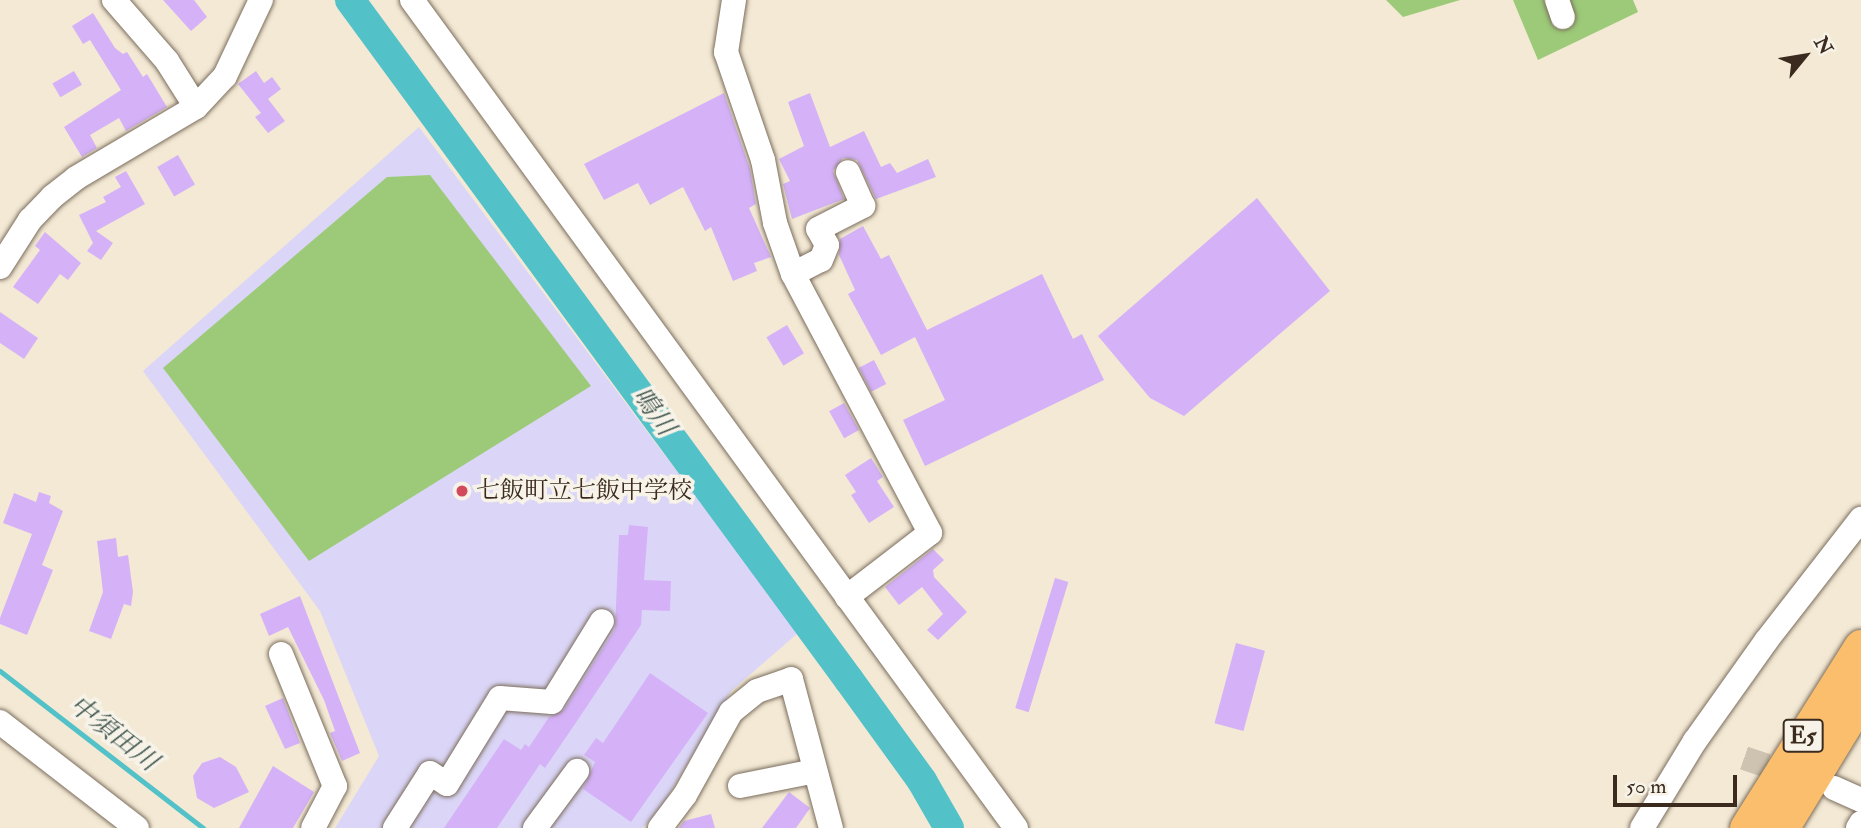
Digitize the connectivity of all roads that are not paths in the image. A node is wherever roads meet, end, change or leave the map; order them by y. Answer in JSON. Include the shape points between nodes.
{"nodes":[{"id":1,"x":114,"y":0,"type":"edge"},
{"id":2,"x":261,"y":0,"type":"edge"},
{"id":3,"x":412,"y":0,"type":"edge"},
{"id":4,"x":734,"y":0,"type":"edge"},
{"id":5,"x":196,"y":107,"type":"junction"},
{"id":6,"x":848,"y":172,"type":"dead end"},
{"id":7,"x":0,"y":267,"type":"edge"},
{"id":8,"x":793,"y":274,"type":"junction"},
{"id":9,"x":1861,"y":519,"type":"edge"},
{"id":10,"x":847,"y":597,"type":"junction"},
{"id":11,"x":602,"y":621,"type":"dead end"},
{"id":12,"x":1861,"y":647,"type":"edge"},
{"id":13,"x":281,"y":654,"type":"dead end"},
{"id":14,"x":1861,"y":697,"type":"edge"},
{"id":15,"x":0,"y":722,"type":"edge"},
{"id":16,"x":577,"y":771,"type":"dead end"},
{"id":17,"x":815,"y":771,"type":"junction"},
{"id":18,"x":740,"y":786,"type":"dead end"},
{"id":19,"x":1834,"y":788,"type":"dead end"},
{"id":20,"x":1861,"y":800,"type":"edge"},
{"id":21,"x":1861,"y":823,"type":"edge"},
{"id":22,"x":661,"y":827,"type":"edge"},
{"id":23,"x":137,"y":828,"type":"edge"},
{"id":24,"x":313,"y":828,"type":"edge"},
{"id":25,"x":395,"y":828,"type":"edge"},
{"id":26,"x":535,"y":828,"type":"edge"},
{"id":27,"x":831,"y":828,"type":"edge"},
{"id":28,"x":1016,"y":828,"type":"edge"},
{"id":29,"x":1642,"y":828,"type":"edge"},
{"id":30,"x":1748,"y":828,"type":"edge"},
{"id":31,"x":1781,"y":828,"type":"edge"},
{"id":32,"x":1858,"y":828,"type":"edge"}],
"edges":[{"from":1,"to":5,"type":"street","via":[[167,61]]},
{"from":2,"to":5,"type":"street","via":[[225,76]]},
{"from":3,"to":10,"type":"street"},
{"from":4,"to":8,"type":"street","via":[[728,62],[763,160],[775,223]]},
{"from":5,"to":7,"type":"street","via":[[60,191],[30,220]]},
{"from":6,"to":8,"type":"street","via":[[863,206],[818,229],[827,245],[821,260]]},
{"from":8,"to":10,"type":"street","via":[[930,533]]},
{"from":9,"to":29,"type":"street","via":[[1695,741]]},
{"from":10,"to":28,"type":"street"},
{"from":11,"to":25,"type":"street","via":[[552,702],[500,698],[447,784],[430,772]]},
{"from":12,"to":30,"type":"highway","number":"E5"},
{"from":13,"to":24,"type":"street","via":[[335,786]]},
{"from":14,"to":31,"type":"highway","number":"E5"},
{"from":15,"to":23,"type":"street"},
{"from":16,"to":26,"type":"street"},
{"from":17,"to":18,"type":"street"},
{"from":17,"to":22,"type":"street","via":[[791,679],[757,691],[731,712]]},
{"from":17,"to":27,"type":"street"},
{"from":19,"to":20,"type":"street"},
{"from":21,"to":32,"type":"street"}]}
